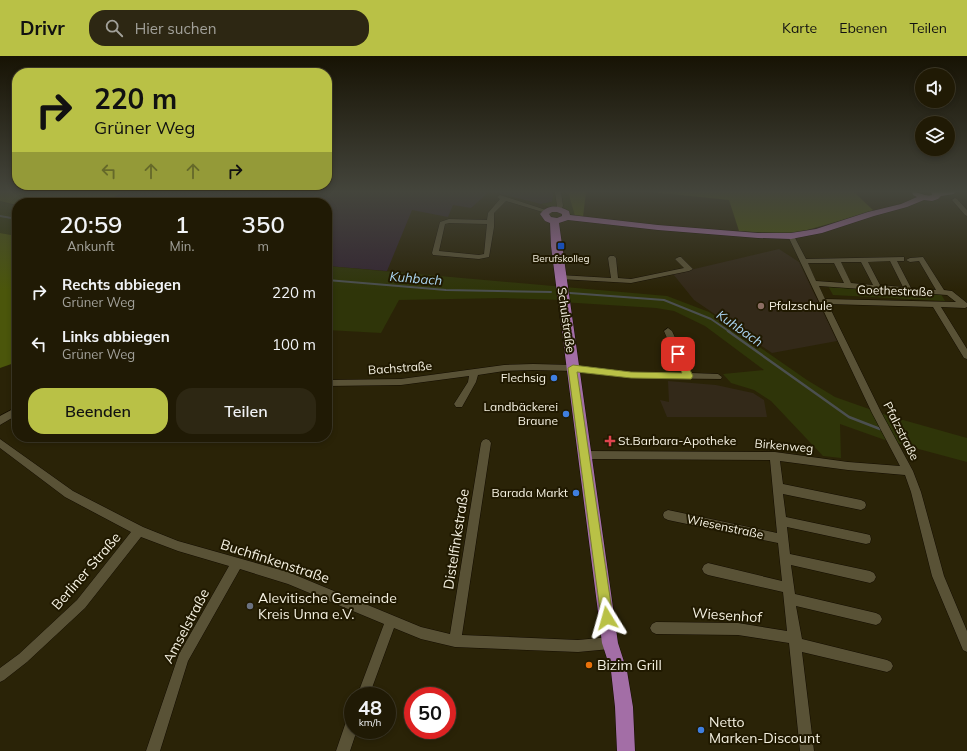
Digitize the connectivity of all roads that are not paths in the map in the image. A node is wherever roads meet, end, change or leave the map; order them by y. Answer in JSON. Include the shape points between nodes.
{"nodes":[{"id":1,"x":441,"y":224,"type":"edge"},
{"id":2,"x":490,"y":224,"type":"edge"},
{"id":3,"x":554,"y":224,"type":"edge"},
{"id":4,"x":629,"y":224,"type":"edge"},
{"id":5,"x":840,"y":224,"type":"edge"},
{"id":6,"x":791,"y":236,"type":"junction"},
{"id":7,"x":612,"y":258,"type":"dead end"},
{"id":8,"x":679,"y":258,"type":"dead end"},
{"id":9,"x":836,"y":260,"type":"junction"},
{"id":10,"x":864,"y":260,"type":"junction"},
{"id":11,"x":892,"y":260,"type":"junction"},
{"id":12,"x":803,"y":261,"type":"junction"},
{"id":13,"x":560,"y":277,"type":"junction"},
{"id":14,"x":614,"y":281,"type":"junction"},
{"id":15,"x":814,"y":283,"type":"junction"},
{"id":16,"x":849,"y":286,"type":"junction"},
{"id":17,"x":878,"y":288,"type":"junction"},
{"id":18,"x":909,"y":290,"type":"junction"},
{"id":19,"x":942,"y":292,"type":"junction"},
{"id":20,"x":823,"y":301,"type":"junction"},
{"id":21,"x":935,"y":304,"type":"junction"},
{"id":22,"x":965,"y":305,"type":"edge"},
{"id":23,"x":668,"y":331,"type":"dead end"},
{"id":24,"x":967,"y":356,"type":"edge"},
{"id":25,"x":573,"y":368,"type":"junction"},
{"id":26,"x":474,"y":372,"type":"junction"},
{"id":27,"x":688,"y":376,"type":"junction"},
{"id":28,"x":718,"y":377,"type":"dead end"},
{"id":29,"x":332,"y":383,"type":"edge"},
{"id":30,"x":459,"y":404,"type":"dead end"},
{"id":31,"x":12,"y":413,"type":"edge"},
{"id":32,"x":0,"y":421,"type":"edge"},
{"id":33,"x":486,"y":442,"type":"dead end"},
{"id":34,"x":0,"y":443,"type":"edge"},
{"id":35,"x":585,"y":455,"type":"junction"},
{"id":36,"x":775,"y":456,"type":"junction"},
{"id":37,"x":908,"y":471,"type":"junction"},
{"id":38,"x":778,"y":488,"type":"junction"},
{"id":39,"x":861,"y":505,"type":"dead end"},
{"id":40,"x":668,"y":515,"type":"dead end"},
{"id":41,"x":781,"y":521,"type":"junction"},
{"id":42,"x":139,"y":531,"type":"junction"},
{"id":43,"x":783,"y":539,"type":"junction"},
{"id":44,"x":866,"y":539,"type":"dead end"},
{"id":45,"x":785,"y":558,"type":"junction"},
{"id":46,"x":237,"y":563,"type":"junction"},
{"id":47,"x":708,"y":569,"type":"dead end"},
{"id":48,"x":870,"y":577,"type":"dead end"},
{"id":49,"x":790,"y":593,"type":"junction"},
{"id":50,"x":876,"y":619,"type":"dead end"},
{"id":51,"x":391,"y":620,"type":"junction"},
{"id":52,"x":656,"y":628,"type":"dead end"},
{"id":53,"x":455,"y":641,"type":"junction"},
{"id":54,"x":796,"y":641,"type":"junction"},
{"id":55,"x":610,"y":643,"type":"junction"},
{"id":56,"x":967,"y":646,"type":"edge"},
{"id":57,"x":887,"y":666,"type":"dead end"},
{"id":58,"x":0,"y":676,"type":"edge"},
{"id":59,"x":365,"y":687,"type":"edge"},
{"id":60,"x":347,"y":739,"type":"edge"},
{"id":61,"x":153,"y":751,"type":"edge"},
{"id":62,"x":343,"y":751,"type":"edge"},
{"id":63,"x":626,"y":751,"type":"edge"},
{"id":64,"x":807,"y":751,"type":"edge"}],
"edges":[{"from":1,"to":2,"type":"street","via":[[435,253],[479,257],[487,255]]},
{"from":3,"to":13,"type":"main road","name":"Schulstraße"},
{"from":4,"to":6,"type":"main road"},
{"from":5,"to":6,"type":"main road"},
{"from":6,"to":12,"type":"street","name":"Pfalzstraße"},
{"from":7,"to":14,"type":"street"},
{"from":8,"to":14,"type":"street","via":[[689,269],[631,281]]},
{"from":9,"to":10,"type":"street"},
{"from":9,"to":12,"type":"street"},
{"from":9,"to":16,"type":"street"},
{"from":10,"to":11,"type":"street"},
{"from":10,"to":17,"type":"street"},
{"from":11,"to":18,"type":"street"},
{"from":11,"to":19,"type":"street","via":[[921,259]]},
{"from":12,"to":15,"type":"street","name":"Pfalzstraße"},
{"from":13,"to":14,"type":"street"},
{"from":13,"to":25,"type":"main road","name":"Schulstraße"},
{"from":15,"to":16,"type":"street"},
{"from":15,"to":20,"type":"street","name":"Pfalzstraße"},
{"from":16,"to":17,"type":"street"},
{"from":17,"to":18,"type":"street"},
{"from":18,"to":19,"type":"street"},
{"from":19,"to":22,"type":"street","via":[[954,295]]},
{"from":20,"to":21,"type":"street","name":"Goethestraße"},
{"from":20,"to":37,"type":"street","name":"Pfalzstraße"},
{"from":21,"to":22,"type":"street","name":"Goethestraße"},
{"from":21,"to":24,"type":"street"},
{"from":23,"to":27,"type":"street"},
{"from":25,"to":26,"type":"street","name":"Bachstraße","via":[[533,367]]},
{"from":25,"to":27,"type":"street","name":"Bachstraße","via":[[631,375]]},
{"from":25,"to":35,"type":"main road","name":"Schulstraße"},
{"from":26,"to":29,"type":"street","name":"Bachstraße","via":[[401,382]]},
{"from":26,"to":30,"type":"street","via":[[472,382]]},
{"from":27,"to":28,"type":"street","name":"Bachstraße"},
{"from":31,"to":32,"type":"street"},
{"from":33,"to":53,"type":"street","name":"Distelfinkstraße"},
{"from":34,"to":42,"type":"street","name":"Buchfinkenstraße","via":[[69,494]]},
{"from":35,"to":36,"type":"street","name":"Birkenweg"},
{"from":35,"to":55,"type":"main road","name":"Schulstraße"},
{"from":36,"to":37,"type":"street","name":"Birkenweg"},
{"from":36,"to":38,"type":"street","name":"Wiesenstraße"},
{"from":37,"to":56,"type":"street","name":"Pfalzstraße","via":[[938,576]]},
{"from":38,"to":39,"type":"street"},
{"from":38,"to":41,"type":"street","name":"Wiesenstraße"},
{"from":40,"to":43,"type":"street","name":"Wiesenstraße"},
{"from":41,"to":43,"type":"street","name":"Wiesenstraße"},
{"from":41,"to":44,"type":"street","name":"Wiesenstraße"},
{"from":42,"to":46,"type":"street","name":"Buchfinkenstraße","via":[[178,546]]},
{"from":42,"to":58,"type":"street","name":"Berliner Straße","via":[[81,604]]},
{"from":43,"to":45,"type":"street","name":"Wiesenstraße"},
{"from":45,"to":48,"type":"street"},
{"from":45,"to":49,"type":"street","name":"Wiesenstraße"},
{"from":46,"to":51,"type":"street","name":"Buchfinkenstraße","via":[[288,578]]},
{"from":46,"to":61,"type":"street","name":"Amselstraße","via":[[183,658]]},
{"from":47,"to":49,"type":"street"},
{"from":49,"to":50,"type":"street"},
{"from":49,"to":54,"type":"street","name":"Wiesenstraße"},
{"from":51,"to":53,"type":"street","name":"Buchfinkenstraße","via":[[421,633]]},
{"from":51,"to":59,"type":"street"},
{"from":52,"to":54,"type":"street","name":"Wiesenhof","via":[[738,629]]},
{"from":53,"to":55,"type":"street","name":"Buchfinkenstraße","via":[[578,646]]},
{"from":54,"to":57,"type":"street"},
{"from":54,"to":64,"type":"street","name":"Wiesenstraße"},
{"from":55,"to":63,"type":"main road","name":"Schulstraße","via":[[618,664],[624,707]]},
{"from":60,"to":62,"type":"street"}]}
